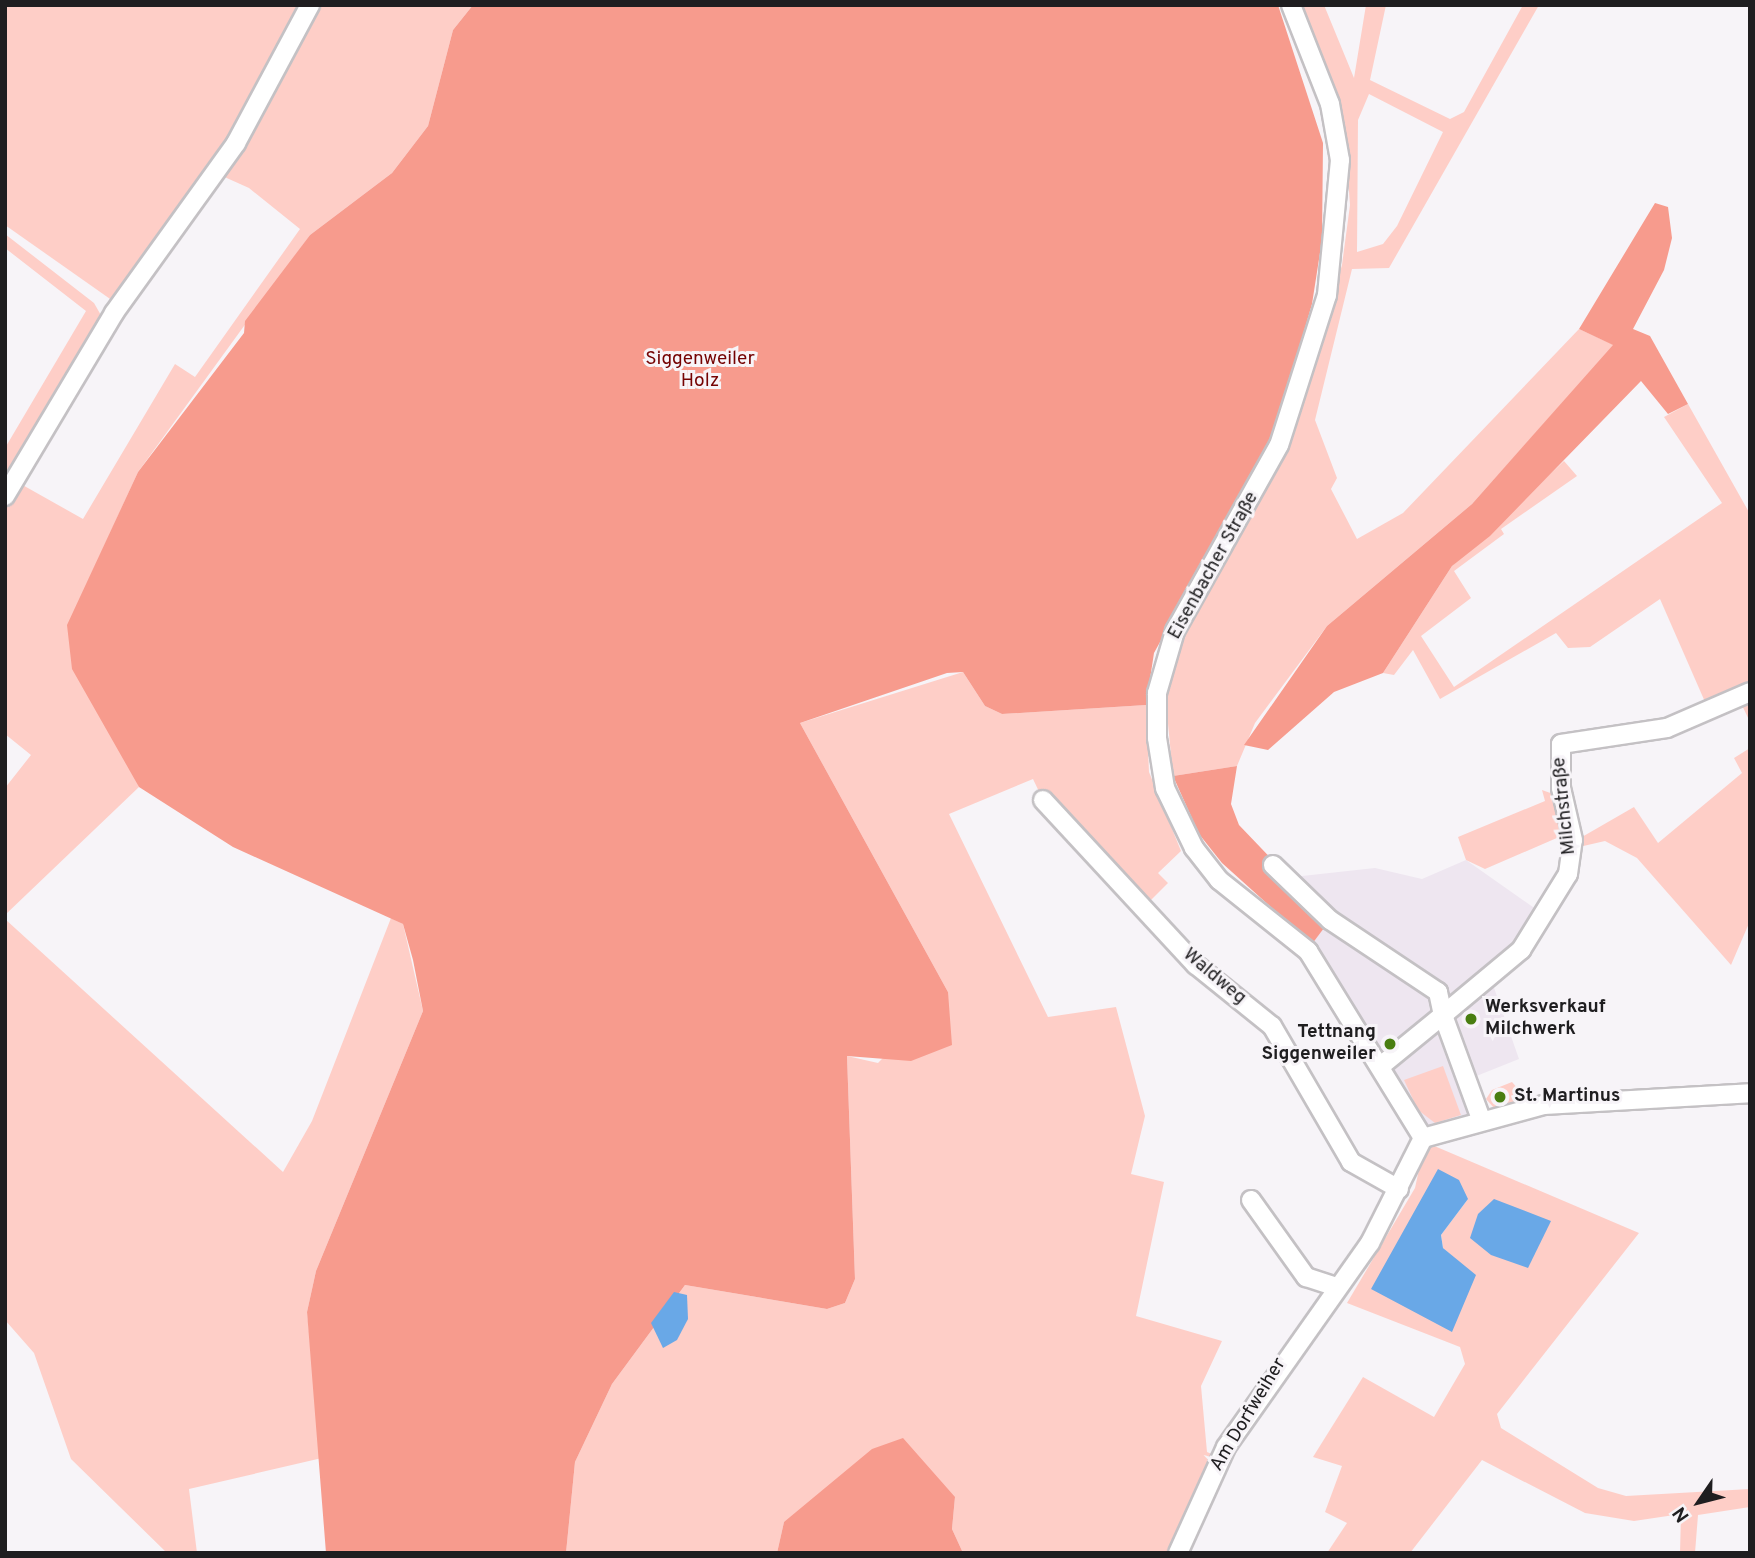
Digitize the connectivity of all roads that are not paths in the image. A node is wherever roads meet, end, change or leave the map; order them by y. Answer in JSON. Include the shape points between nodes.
{"nodes":[{"id":1,"x":310,"y":5,"type":"edge"},
{"id":2,"x":1292,"y":5,"type":"edge"},
{"id":3,"x":5,"y":496,"type":"edge"},
{"id":4,"x":1750,"y":692,"type":"edge"},
{"id":5,"x":1043,"y":800,"type":"dead end"},
{"id":6,"x":1273,"y":866,"type":"dead end"},
{"id":7,"x":1443,"y":1015,"type":"junction"},
{"id":8,"x":1382,"y":1065,"type":"junction"},
{"id":9,"x":1750,"y":1093,"type":"edge"},
{"id":10,"x":1481,"y":1119,"type":"junction"},
{"id":11,"x":1423,"y":1138,"type":"junction"},
{"id":12,"x":1399,"y":1189,"type":"junction"},
{"id":13,"x":1251,"y":1200,"type":"dead end"},
{"id":14,"x":1337,"y":1286,"type":"junction"},
{"id":15,"x":1178,"y":1553,"type":"edge"}],
"edges":[{"from":1,"to":3,"type":"street","via":[[236,143],[114,313]]},
{"from":2,"to":8,"type":"street","name":"Eisenbacher Straße","via":[[1330,104],[1340,160],[1327,295],[1279,445],[1175,631],[1157,694],[1157,738],[1165,788],[1194,848],[1231,892],[1298,940]]},
{"from":4,"to":7,"type":"street","name":"Milchstraße","via":[[1667,728],[1561,744],[1561,788],[1573,840],[1567,874],[1521,950]]},
{"from":5,"to":12,"type":"street","name":"Waldweg","via":[[1196,965],[1272,1026],[1351,1162]]},
{"from":6,"to":7,"type":"street","via":[[1330,920],[1425,978],[1438,992]]},
{"from":7,"to":8,"type":"street"},
{"from":7,"to":10,"type":"street"},
{"from":8,"to":11,"type":"street","name":"Eisenbacher Straße"},
{"from":9,"to":10,"type":"street","via":[[1584,1099]]},
{"from":10,"to":11,"type":"street"},
{"from":11,"to":12,"type":"street","name":"Am Dorfweiher"},
{"from":12,"to":14,"type":"street","name":"Am Dorfweiher","via":[[1370,1243]]},
{"from":13,"to":14,"type":"street","via":[[1314,1285]]},
{"from":14,"to":15,"type":"street","name":"Am Dorfweiher","via":[[1226,1447]]}]}
